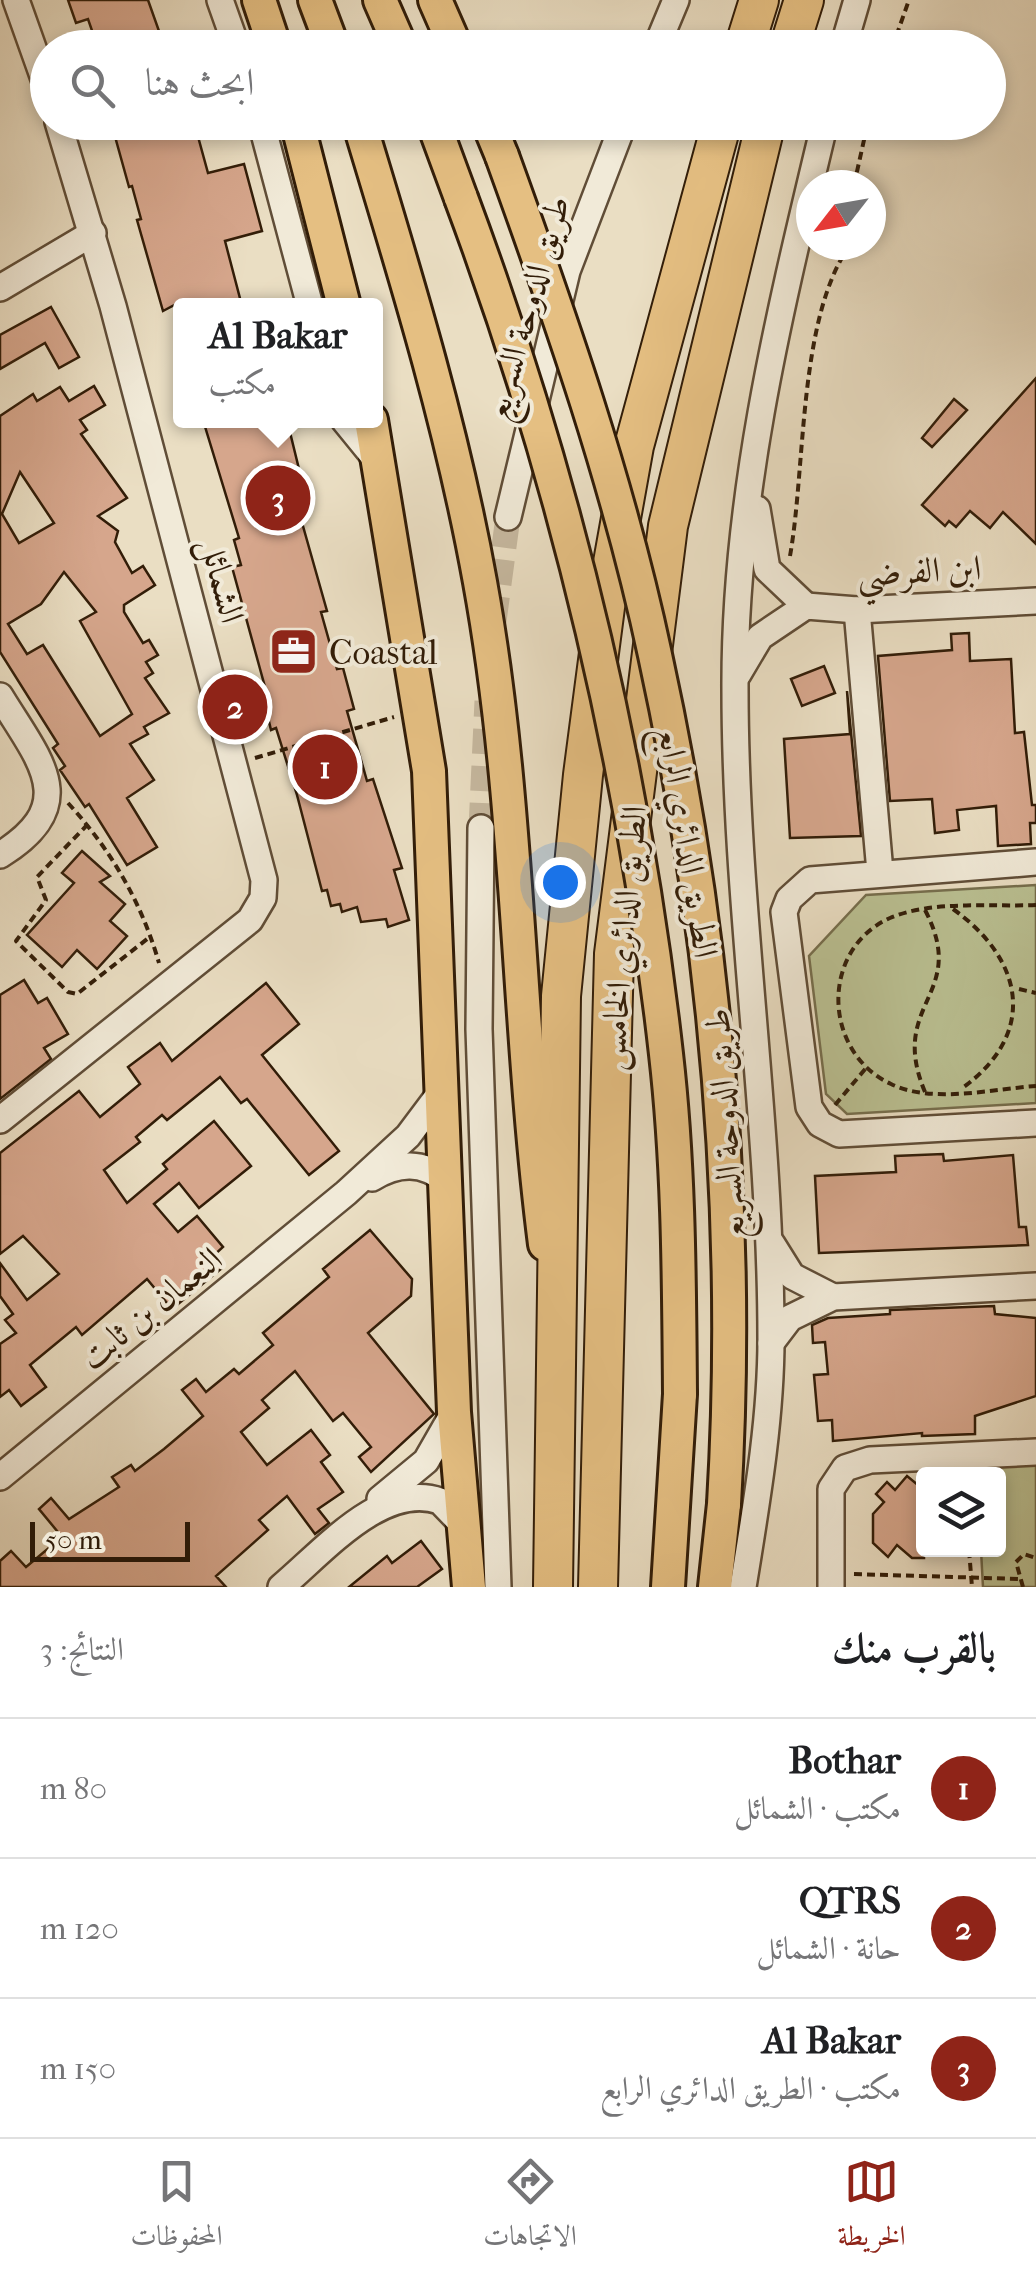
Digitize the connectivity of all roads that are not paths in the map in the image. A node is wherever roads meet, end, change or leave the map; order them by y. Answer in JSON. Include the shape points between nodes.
{"nodes":[{"id":1,"x":16,"y":0,"type":"edge"},
{"id":2,"x":220,"y":0,"type":"edge"},
{"id":3,"x":259,"y":0,"type":"edge"},
{"id":4,"x":315,"y":0,"type":"edge"},
{"id":5,"x":380,"y":0,"type":"edge"},
{"id":6,"x":435,"y":0,"type":"edge"},
{"id":7,"x":676,"y":0,"type":"edge"},
{"id":8,"x":759,"y":0,"type":"edge"},
{"id":9,"x":804,"y":0,"type":"edge"},
{"id":10,"x":857,"y":0,"type":"edge"},
{"id":11,"x":231,"y":30,"type":"edge"},
{"id":12,"x":269,"y":30,"type":"edge"},
{"id":13,"x":326,"y":30,"type":"edge"},
{"id":14,"x":393,"y":30,"type":"edge"},
{"id":15,"x":448,"y":30,"type":"edge"},
{"id":16,"x":664,"y":30,"type":"edge"},
{"id":17,"x":750,"y":30,"type":"edge"},
{"id":18,"x":794,"y":30,"type":"edge"},
{"id":19,"x":848,"y":30,"type":"edge"},
{"id":20,"x":30,"y":39,"type":"edge"},
{"id":21,"x":64,"y":140,"type":"edge"},
{"id":22,"x":266,"y":140,"type":"edge"},
{"id":23,"x":302,"y":140,"type":"edge"},
{"id":24,"x":363,"y":140,"type":"edge"},
{"id":25,"x":440,"y":140,"type":"edge"},
{"id":26,"x":495,"y":140,"type":"edge"},
{"id":27,"x":617,"y":140,"type":"edge"},
{"id":28,"x":717,"y":140,"type":"edge"},
{"id":29,"x":762,"y":140,"type":"edge"},
{"id":30,"x":820,"y":140,"type":"edge"},
{"id":31,"x":92,"y":233,"type":"junction"},
{"id":32,"x":0,"y":288,"type":"edge"},
{"id":33,"x":308,"y":298,"type":"edge"},
{"id":34,"x":342,"y":298,"type":"edge"},
{"id":35,"x":350,"y":428,"type":"edge"},
{"id":36,"x":372,"y":428,"type":"edge"},
{"id":37,"x":752,"y":450,"type":"junction"},
{"id":38,"x":379,"y":464,"type":"junction"},
{"id":39,"x":508,"y":517,"type":"tunnel mouth"},
{"id":40,"x":1036,"y":600,"type":"edge"},
{"id":41,"x":806,"y":606,"type":"junction"},
{"id":42,"x":857,"y":610,"type":"junction"},
{"id":43,"x":735,"y":686,"type":"junction"},
{"id":44,"x":0,"y":696,"type":"edge"},
{"id":45,"x":481,"y":828,"type":"tunnel mouth"},
{"id":46,"x":0,"y":854,"type":"edge"},
{"id":47,"x":1036,"y":862,"type":"edge"},
{"id":48,"x":880,"y":872,"type":"junction"},
{"id":49,"x":440,"y":1092,"type":"junction"},
{"id":50,"x":0,"y":1120,"type":"edge"},
{"id":51,"x":1036,"y":1124,"type":"edge"},
{"id":52,"x":446,"y":1182,"type":"junction"},
{"id":53,"x":346,"y":1193,"type":"junction"},
{"id":54,"x":769,"y":1236,"type":"junction"},
{"id":55,"x":1036,"y":1286,"type":"edge"},
{"id":56,"x":833,"y":1296,"type":"junction"},
{"id":57,"x":555,"y":1322,"type":"junction"},
{"id":58,"x":771,"y":1344,"type":"junction"},
{"id":59,"x":454,"y":1412,"type":"junction"},
{"id":60,"x":1036,"y":1452,"type":"edge"},
{"id":61,"x":0,"y":1477,"type":"edge"},
{"id":62,"x":364,"y":1518,"type":"junction"},
{"id":63,"x":464,"y":1526,"type":"junction"},
{"id":64,"x":831,"y":1580,"type":"edge"},
{"id":65,"x":281,"y":1587,"type":"edge"},
{"id":66,"x":468,"y":1587,"type":"edge"},
{"id":67,"x":498,"y":1587,"type":"edge"},
{"id":68,"x":553,"y":1587,"type":"edge"},
{"id":69,"x":598,"y":1587,"type":"edge"},
{"id":70,"x":668,"y":1587,"type":"edge"},
{"id":71,"x":715,"y":1587,"type":"edge"},
{"id":72,"x":742,"y":1587,"type":"edge"}],
"edges":[{"from":1,"to":20,"type":"street"},
{"from":2,"to":11,"type":"street"},
{"from":3,"to":12,"type":"main road"},
{"from":4,"to":13,"type":"main road"},
{"from":5,"to":14,"type":"main road"},
{"from":6,"to":15,"type":"main road"},
{"from":7,"to":16,"type":"street"},
{"from":8,"to":17,"type":"highway"},
{"from":9,"to":18,"type":"highway"},
{"from":10,"to":19,"type":"street"},
{"from":21,"to":31,"type":"street","name":"الشمائل"},
{"from":22,"to":33,"type":"street"},
{"from":23,"to":34,"type":"main road"},
{"from":24,"to":57,"type":"main road","via":[[416,314],[481,584],[512,836],[530,1124]]},
{"from":25,"to":70,"type":"main road","name":"الطريق الدائري الرابع","bridge":true,"via":[[543,436],[577,557],[614,727],[667,1056],[680,1394]]},
{"from":26,"to":71,"type":"main road","name":"الطريق الدائري الرابع","bridge":true,"via":[[619,512],[655,652],[698,890],[724,1120],[732,1278]]},
{"from":27,"to":39,"type":"street","name":"طريق الدوحة السريع","via":[[568,272]]},
{"from":28,"to":57,"type":"highway","name":"الطريق الدائري الخامس","via":[[634,446],[605,607],[561,996]]},
{"from":29,"to":69,"type":"highway","name":"الطريق الدائري الخامس","via":[[668,526],[614,954]]},
{"from":30,"to":37,"type":"street","name":"طريق الدوحة السريع"},
{"from":31,"to":32,"type":"street"},
{"from":31,"to":50,"type":"street","name":"الشمائل","via":[[261,858],[262,898],[250,920]]},
{"from":35,"to":38,"type":"street"},
{"from":36,"to":38,"type":"main road"},
{"from":37,"to":41,"type":"street","via":[[760,542],[777,583]]},
{"from":37,"to":43,"type":"street","name":"طريق الدوحة السريع"},
{"from":38,"to":49,"type":"main road","via":[[429,771]]},
{"from":40,"to":42,"type":"street","name":"ابن الفرضي"},
{"from":41,"to":42,"type":"street","name":"ابن الفرضي"},
{"from":41,"to":43,"type":"street","via":[[760,636]]},
{"from":42,"to":48,"type":"street"},
{"from":43,"to":54,"type":"street","name":"طريق الدوحة السريع","via":[[744,922]]},
{"from":44,"to":46,"type":"street","via":[[48,783],[37,828]]},
{"from":45,"to":67,"type":"street","via":[[479,1029]]},
{"from":47,"to":48,"type":"street"},
{"from":48,"to":51,"type":"street","via":[[810,880],[788,899],[784,912],[809,1107],[820,1124],[849,1134]]},
{"from":49,"to":52,"type":"main road"},
{"from":49,"to":53,"type":"street","name":"النعمان بن ثابت","via":[[408,1136]]},
{"from":52,"to":53,"type":"street","name":"النعمان بن ثابت","via":[[404,1165]]},
{"from":52,"to":59,"type":"main road"},
{"from":53,"to":61,"type":"street","name":"النعمان بن ثابت"},
{"from":54,"to":56,"type":"street","via":[[792,1276]]},
{"from":54,"to":58,"type":"street","name":"طريق الدوحة السريع"},
{"from":55,"to":56,"type":"street"},
{"from":56,"to":58,"type":"street","via":[[790,1318]]},
{"from":57,"to":68,"type":"highway"},
{"from":58,"to":72,"type":"street","name":"طريق الدوحة السريع"},
{"from":59,"to":62,"type":"street","via":[[426,1461]]},
{"from":59,"to":63,"type":"main road"},
{"from":60,"to":64,"type":"street","via":[[870,1460],[845,1468],[831,1490]]},
{"from":62,"to":63,"type":"street","via":[[418,1496],[440,1501]]},
{"from":62,"to":65,"type":"street"},
{"from":63,"to":66,"type":"main road"}]}
